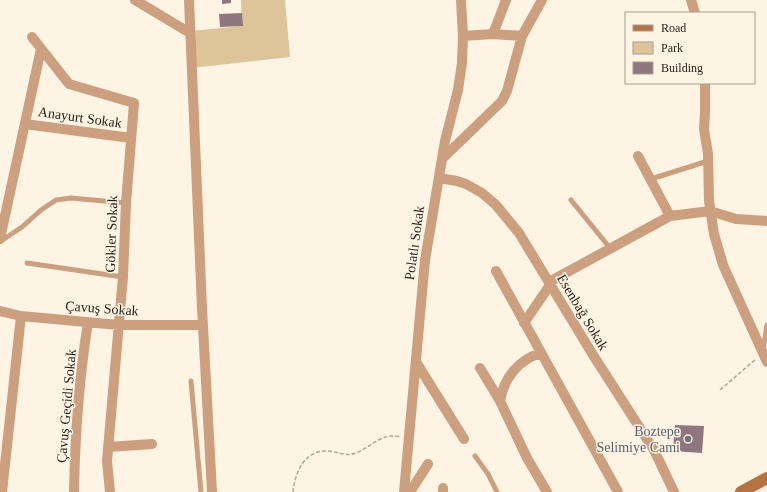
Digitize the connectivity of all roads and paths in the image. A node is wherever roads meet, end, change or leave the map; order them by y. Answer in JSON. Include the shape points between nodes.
{"nodes":[{"id":1,"x":135,"y":0,"type":"edge"},
{"id":2,"x":189,"y":0,"type":"edge"},
{"id":3,"x":461,"y":0,"type":"edge"},
{"id":4,"x":506,"y":0,"type":"edge"},
{"id":5,"x":542,"y":0,"type":"edge"},
{"id":6,"x":691,"y":0,"type":"edge"},
{"id":7,"x":695,"y":12,"type":"edge"},
{"id":8,"x":190,"y":33,"type":"junction"},
{"id":9,"x":493,"y":34,"type":"junction"},
{"id":10,"x":463,"y":36,"type":"junction"},
{"id":11,"x":522,"y":36,"type":"junction"},
{"id":12,"x":32,"y":37,"type":"dead end"},
{"id":13,"x":41,"y":49,"type":"junction"},
{"id":14,"x":705,"y":84,"type":"edge"},
{"id":15,"x":25,"y":124,"type":"junction"},
{"id":16,"x":131,"y":138,"type":"junction"},
{"id":17,"x":638,"y":156,"type":"dead end"},
{"id":18,"x":442,"y":159,"type":"junction"},
{"id":19,"x":708,"y":161,"type":"junction"},
{"id":20,"x":439,"y":178,"type":"junction"},
{"id":21,"x":651,"y":179,"type":"junction"},
{"id":22,"x":571,"y":200,"type":"dead end"},
{"id":23,"x":126,"y":203,"type":"junction"},
{"id":24,"x":710,"y":211,"type":"junction"},
{"id":25,"x":670,"y":216,"type":"junction"},
{"id":26,"x":767,"y":221,"type":"edge"},
{"id":27,"x":0,"y":240,"type":"edge"},
{"id":28,"x":610,"y":248,"type":"junction"},
{"id":29,"x":27,"y":263,"type":"dead end"},
{"id":30,"x":496,"y":271,"type":"dead end"},
{"id":31,"x":123,"y":277,"type":"junction"},
{"id":32,"x":549,"y":284,"type":"junction"},
{"id":33,"x":0,"y":311,"type":"edge"},
{"id":34,"x":21,"y":316,"type":"junction"},
{"id":35,"x":88,"y":322,"type":"junction"},
{"id":36,"x":524,"y":323,"type":"junction"},
{"id":37,"x":203,"y":324,"type":"junction"},
{"id":38,"x":119,"y":325,"type":"junction"},
{"id":39,"x":767,"y":325,"type":"edge"},
{"id":40,"x":541,"y":353,"type":"junction"},
{"id":41,"x":763,"y":353,"type":"junction"},
{"id":42,"x":416,"y":362,"type":"junction"},
{"id":43,"x":767,"y":362,"type":"edge"},
{"id":44,"x":480,"y":368,"type":"dead end"},
{"id":45,"x":191,"y":381,"type":"dead end"},
{"id":46,"x":720,"y":390,"type":"dead end"},
{"id":47,"x":500,"y":401,"type":"junction"},
{"id":48,"x":464,"y":439,"type":"dead end"},
{"id":49,"x":408,"y":440,"type":"junction"},
{"id":50,"x":152,"y":444,"type":"dead end"},
{"id":51,"x":108,"y":447,"type":"junction"},
{"id":52,"x":475,"y":456,"type":"dead end"},
{"id":53,"x":428,"y":464,"type":"dead end"},
{"id":54,"x":767,"y":478,"type":"edge"},
{"id":55,"x":2,"y":492,"type":"edge"},
{"id":56,"x":74,"y":492,"type":"edge"},
{"id":57,"x":110,"y":492,"type":"edge"},
{"id":58,"x":201,"y":492,"type":"edge"},
{"id":59,"x":212,"y":492,"type":"edge"},
{"id":60,"x":293,"y":492,"type":"edge"},
{"id":61,"x":404,"y":492,"type":"edge"},
{"id":62,"x":410,"y":492,"type":"edge"},
{"id":63,"x":497,"y":492,"type":"edge"},
{"id":64,"x":547,"y":492,"type":"edge"},
{"id":65,"x":618,"y":492,"type":"edge"},
{"id":66,"x":674,"y":492,"type":"edge"},
{"id":67,"x":740,"y":492,"type":"edge"}],
"edges":[{"from":1,"to":8,"type":"street"},
{"from":2,"to":8,"type":"street"},
{"from":3,"to":10,"type":"street","name":"Polatlı Sokak"},
{"from":4,"to":9,"type":"street"},
{"from":5,"to":11,"type":"street"},
{"from":6,"to":7,"type":"street"},
{"from":8,"to":37,"type":"street"},
{"from":9,"to":10,"type":"street"},
{"from":9,"to":11,"type":"street"},
{"from":10,"to":18,"type":"street","name":"Polatlı Sokak","via":[[460,77]]},
{"from":11,"to":18,"type":"street","via":[[502,101]]},
{"from":12,"to":13,"type":"street","name":"Gökler Sokak"},
{"from":13,"to":15,"type":"street"},
{"from":13,"to":16,"type":"street","name":"Gökler Sokak","via":[[69,84],[134,103]]},
{"from":14,"to":19,"type":"street","via":[[704,129]]},
{"from":15,"to":16,"type":"street","name":"Anayurt Sokak"},
{"from":15,"to":27,"type":"street"},
{"from":16,"to":23,"type":"street","name":"Gökler Sokak"},
{"from":17,"to":21,"type":"street"},
{"from":18,"to":20,"type":"street","name":"Polatlı Sokak"},
{"from":19,"to":21,"type":"lane"},
{"from":19,"to":24,"type":"street"},
{"from":20,"to":32,"type":"street","name":"Esenbağ Sokak","via":[[466,184],[489,198],[519,233]]},
{"from":20,"to":42,"type":"street","name":"Polatlı Sokak","via":[[425,260]]},
{"from":21,"to":25,"type":"street"},
{"from":22,"to":28,"type":"lane"},
{"from":23,"to":27,"type":"lane","via":[[71,198],[56,200],[22,227]]},
{"from":23,"to":31,"type":"street","name":"Gökler Sokak"},
{"from":24,"to":25,"type":"street"},
{"from":24,"to":26,"type":"street","via":[[736,219]]},
{"from":24,"to":41,"type":"street","via":[[723,265]]},
{"from":25,"to":28,"type":"street"},
{"from":28,"to":32,"type":"street"},
{"from":29,"to":31,"type":"lane"},
{"from":30,"to":36,"type":"street"},
{"from":31,"to":38,"type":"street","name":"Gökler Sokak"},
{"from":32,"to":36,"type":"street"},
{"from":32,"to":66,"type":"street","name":"Esenbağ Sokak","via":[[654,450]]},
{"from":33,"to":34,"type":"street","name":"Çavuş Sokak"},
{"from":34,"to":35,"type":"street","name":"Çavuş Sokak"},
{"from":34,"to":55,"type":"street"},
{"from":35,"to":38,"type":"street","name":"Çavuş Sokak"},
{"from":35,"to":56,"type":"street","name":"Çavuş Geçidi Sokak","via":[[77,413]]},
{"from":36,"to":40,"type":"street"},
{"from":37,"to":38,"type":"street","name":"Çavuş Sokak"},
{"from":37,"to":59,"type":"street"},
{"from":38,"to":51,"type":"street","name":"Gökler Sokak"},
{"from":39,"to":41,"type":"lane"},
{"from":40,"to":47,"type":"street","via":[[515,368],[505,384]]},
{"from":40,"to":65,"type":"street"},
{"from":41,"to":43,"type":"street"},
{"from":41,"to":46,"type":"path"},
{"from":42,"to":48,"type":"street"},
{"from":42,"to":49,"type":"street","name":"Polatlı Sokak"},
{"from":44,"to":47,"type":"street"},
{"from":45,"to":58,"type":"lane"},
{"from":47,"to":64,"type":"street","via":[[527,458]]},
{"from":49,"to":60,"type":"path","via":[[388,436],[351,454],[329,451],[316,453],[300,467],[294,481]]},
{"from":49,"to":61,"type":"street","name":"Polatlı Sokak"},
{"from":50,"to":51,"type":"street"},
{"from":51,"to":57,"type":"street","name":"Gökler Sokak"},
{"from":52,"to":63,"type":"lane"},
{"from":53,"to":62,"type":"street"},
{"from":54,"to":67,"type":"street"}]}
